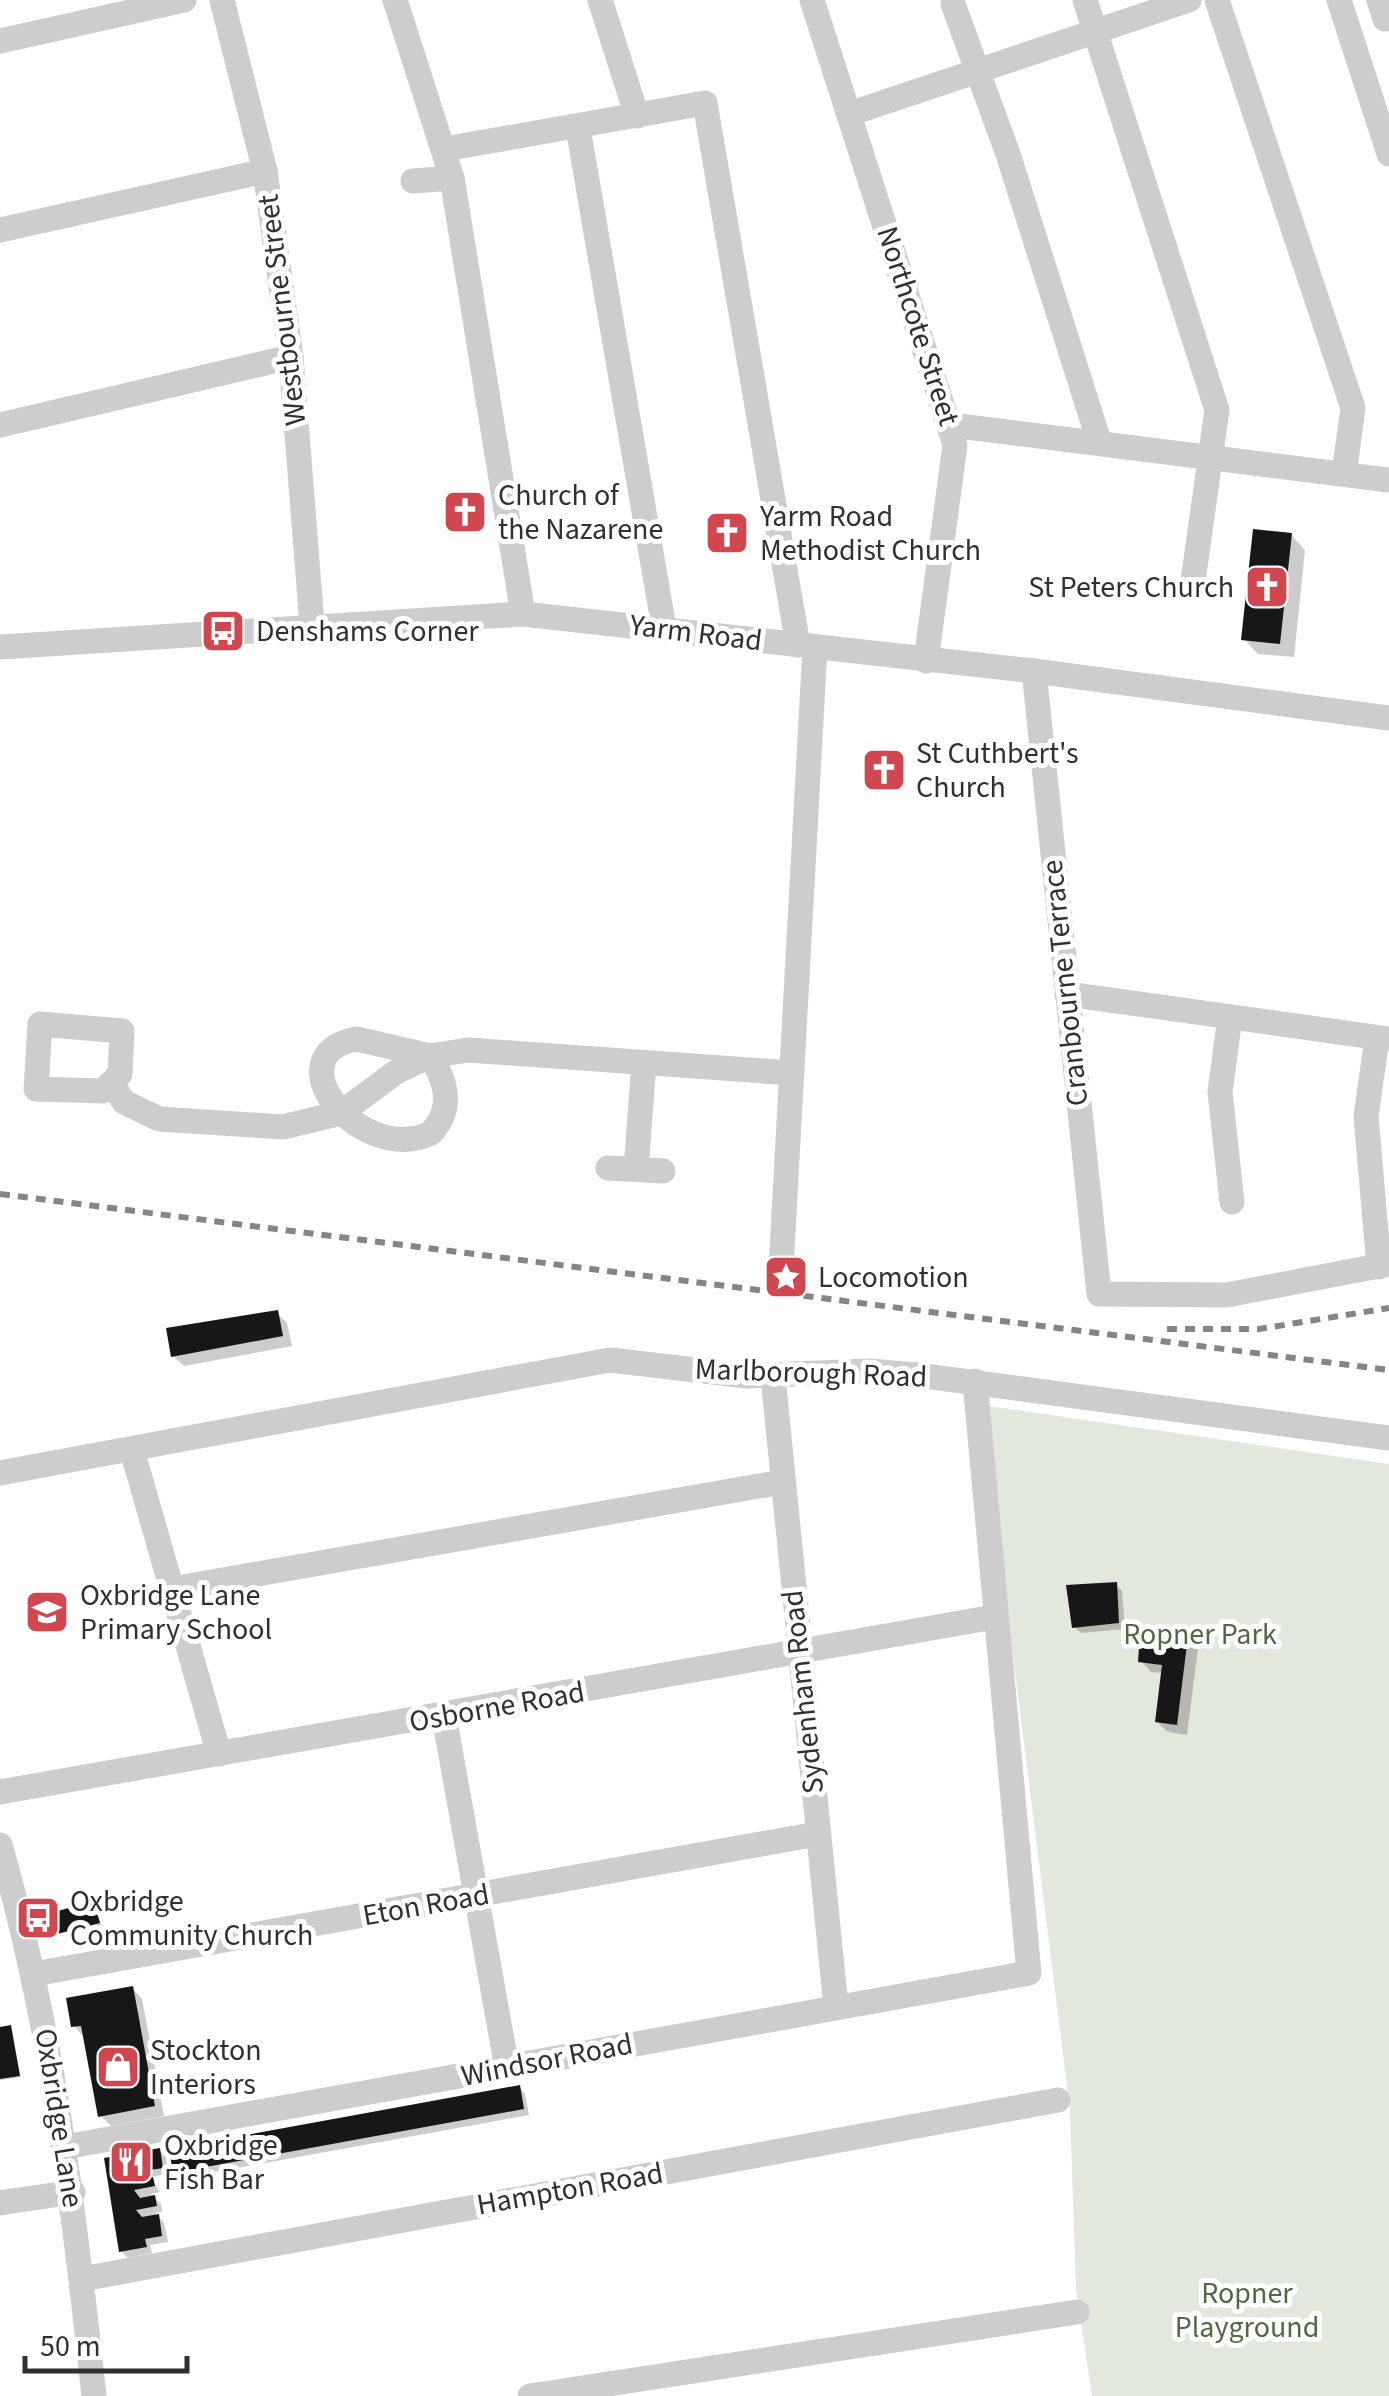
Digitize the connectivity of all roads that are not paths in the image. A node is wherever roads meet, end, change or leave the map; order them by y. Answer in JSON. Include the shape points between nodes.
{"nodes":[{"id":1,"x":184,"y":0,"type":"edge"},
{"id":2,"x":222,"y":0,"type":"edge"},
{"id":3,"x":395,"y":0,"type":"edge"},
{"id":4,"x":600,"y":0,"type":"edge"},
{"id":5,"x":812,"y":0,"type":"edge"},
{"id":6,"x":1085,"y":0,"type":"edge"},
{"id":7,"x":1189,"y":0,"type":"edge"},
{"id":8,"x":1217,"y":0,"type":"edge"},
{"id":9,"x":1338,"y":0,"type":"edge"},
{"id":10,"x":1379,"y":0,"type":"edge"},
{"id":11,"x":953,"y":4,"type":"dead end"},
{"id":12,"x":1389,"y":18,"type":"edge"},
{"id":13,"x":1095,"y":32,"type":"junction"},
{"id":14,"x":0,"y":41,"type":"edge"},
{"id":15,"x":978,"y":70,"type":"junction"},
{"id":16,"x":850,"y":114,"type":"junction"},
{"id":17,"x":637,"y":116,"type":"junction"},
{"id":18,"x":578,"y":128,"type":"junction"},
{"id":19,"x":445,"y":149,"type":"junction"},
{"id":20,"x":1389,"y":153,"type":"edge"},
{"id":21,"x":265,"y":171,"type":"junction"},
{"id":22,"x":452,"y":178,"type":"junction"},
{"id":23,"x":414,"y":182,"type":"dead end"},
{"id":24,"x":0,"y":230,"type":"edge"},
{"id":25,"x":291,"y":357,"type":"junction"},
{"id":26,"x":0,"y":425,"type":"edge"},
{"id":27,"x":952,"y":425,"type":"junction"},
{"id":28,"x":1099,"y":441,"type":"junction"},
{"id":29,"x":1212,"y":458,"type":"junction"},
{"id":30,"x":1344,"y":474,"type":"junction"},
{"id":31,"x":1389,"y":480,"type":"edge"},
{"id":32,"x":1193,"y":581,"type":"dead end"},
{"id":33,"x":523,"y":614,"type":"junction"},
{"id":34,"x":312,"y":625,"type":"junction"},
{"id":35,"x":664,"y":628,"type":"junction"},
{"id":36,"x":806,"y":646,"type":"junction"},
{"id":37,"x":0,"y":647,"type":"edge"},
{"id":38,"x":926,"y":661,"type":"junction"},
{"id":39,"x":1034,"y":671,"type":"junction"},
{"id":40,"x":1389,"y":718,"type":"edge"},
{"id":41,"x":1067,"y":994,"type":"junction"},
{"id":42,"x":1230,"y":1017,"type":"junction"},
{"id":43,"x":1383,"y":1038,"type":"edge"},
{"id":44,"x":430,"y":1056,"type":"junction"},
{"id":45,"x":644,"y":1063,"type":"junction"},
{"id":46,"x":792,"y":1073,"type":"junction"},
{"id":47,"x":111,"y":1083,"type":"dead end"},
{"id":48,"x":340,"y":1112,"type":"junction"},
{"id":49,"x":608,"y":1168,"type":"dead end"},
{"id":50,"x":636,"y":1169,"type":"junction"},
{"id":51,"x":663,"y":1170,"type":"dead end"},
{"id":52,"x":1232,"y":1202,"type":"dead end"},
{"id":53,"x":1384,"y":1266,"type":"edge"},
{"id":54,"x":781,"y":1269,"type":"dead end"},
{"id":55,"x":773,"y":1377,"type":"junction"},
{"id":56,"x":974,"y":1381,"type":"junction"},
{"id":57,"x":1389,"y":1438,"type":"edge"},
{"id":58,"x":132,"y":1450,"type":"junction"},
{"id":59,"x":0,"y":1473,"type":"edge"},
{"id":60,"x":782,"y":1482,"type":"junction"},
{"id":61,"x":172,"y":1589,"type":"junction"},
{"id":62,"x":994,"y":1617,"type":"junction"},
{"id":63,"x":800,"y":1653,"type":"junction"},
{"id":64,"x":444,"y":1716,"type":"junction"},
{"id":65,"x":219,"y":1754,"type":"junction"},
{"id":66,"x":0,"y":1792,"type":"edge"},
{"id":67,"x":817,"y":1834,"type":"junction"},
{"id":68,"x":0,"y":1845,"type":"edge"},
{"id":69,"x":7,"y":1892,"type":"edge"},
{"id":70,"x":476,"y":1896,"type":"junction"},
{"id":71,"x":34,"y":1974,"type":"junction"},
{"id":72,"x":836,"y":2006,"type":"junction"},
{"id":73,"x":507,"y":2068,"type":"junction"},
{"id":74,"x":1058,"y":2100,"type":"dead end"},
{"id":75,"x":65,"y":2146,"type":"junction"},
{"id":76,"x":72,"y":2192,"type":"junction"},
{"id":77,"x":0,"y":2203,"type":"edge"},
{"id":78,"x":82,"y":2279,"type":"junction"},
{"id":79,"x":1078,"y":2312,"type":"dead end"},
{"id":80,"x":94,"y":2396,"type":"edge"},
{"id":81,"x":530,"y":2396,"type":"edge"}],
"edges":[{"from":1,"to":14,"type":"street"},
{"from":2,"to":21,"type":"street","name":"Westbourne Street"},
{"from":3,"to":19,"type":"street"},
{"from":4,"to":17,"type":"street"},
{"from":5,"to":16,"type":"street","name":"Northcote Street"},
{"from":6,"to":13,"type":"street"},
{"from":7,"to":13,"type":"street"},
{"from":8,"to":30,"type":"street","via":[[1353,408]]},
{"from":9,"to":20,"type":"street"},
{"from":10,"to":12,"type":"street"},
{"from":11,"to":15,"type":"street"},
{"from":13,"to":15,"type":"street"},
{"from":13,"to":29,"type":"street","via":[[1217,410]]},
{"from":15,"to":16,"type":"street"},
{"from":15,"to":28,"type":"street"},
{"from":16,"to":27,"type":"street","name":"Northcote Street"},
{"from":17,"to":18,"type":"street"},
{"from":17,"to":36,"type":"street","via":[[705,103]]},
{"from":18,"to":19,"type":"street"},
{"from":18,"to":35,"type":"street"},
{"from":19,"to":22,"type":"street"},
{"from":21,"to":24,"type":"street"},
{"from":21,"to":25,"type":"street","name":"Westbourne Street"},
{"from":22,"to":23,"type":"street"},
{"from":22,"to":33,"type":"street"},
{"from":25,"to":26,"type":"street"},
{"from":25,"to":34,"type":"street","name":"Westbourne Street"},
{"from":27,"to":28,"type":"street"},
{"from":27,"to":38,"type":"street","name":"Northcote Street","via":[[955,445]]},
{"from":28,"to":29,"type":"street"},
{"from":29,"to":30,"type":"street"},
{"from":29,"to":32,"type":"street"},
{"from":30,"to":31,"type":"street"},
{"from":33,"to":34,"type":"street","name":"Yarm Road"},
{"from":33,"to":35,"type":"street","name":"Yarm Road"},
{"from":34,"to":37,"type":"street","name":"Yarm Road"},
{"from":35,"to":36,"type":"street","name":"Yarm Road"},
{"from":36,"to":38,"type":"street","name":"Yarm Road"},
{"from":36,"to":46,"type":"street"},
{"from":38,"to":39,"type":"street","name":"Yarm Road"},
{"from":39,"to":40,"type":"street","name":"Yarm Road"},
{"from":39,"to":41,"type":"street","name":"Cranbourne Terrace"},
{"from":41,"to":42,"type":"street"},
{"from":41,"to":53,"type":"street","name":"Cranbourne Terrace","via":[[1099,1294],[1228,1296]]},
{"from":42,"to":43,"type":"street"},
{"from":42,"to":52,"type":"street","via":[[1220,1092]]},
{"from":43,"to":53,"type":"street","via":[[1366,1116]]},
{"from":44,"to":45,"type":"street","via":[[468,1050]]},
{"from":44,"to":48,"type":"street"},
{"from":44,"to":48,"type":"street","via":[[380,1041],[342,1042],[328,1053],[322,1074],[327,1099]]},
{"from":44,"to":48,"type":"street","via":[[446,1095],[446,1110],[431,1133],[387,1137]]},
{"from":45,"to":46,"type":"street"},
{"from":45,"to":50,"type":"street"},
{"from":46,"to":54,"type":"street"},
{"from":47,"to":48,"type":"street","via":[[124,1102],[160,1119],[283,1127]]},
{"from":49,"to":50,"type":"street"},
{"from":50,"to":51,"type":"street"},
{"from":55,"to":56,"type":"street","name":"Marlborough Road","via":[[869,1371]]},
{"from":55,"to":58,"type":"street","name":"Marlborough Road","via":[[610,1360]]},
{"from":55,"to":60,"type":"street","name":"Sydenham Road"},
{"from":56,"to":57,"type":"street","name":"Marlborough Road"},
{"from":56,"to":62,"type":"street"},
{"from":58,"to":59,"type":"street","name":"Marlborough Road"},
{"from":58,"to":61,"type":"street"},
{"from":60,"to":61,"type":"street"},
{"from":60,"to":63,"type":"street","name":"Sydenham Road"},
{"from":61,"to":65,"type":"street"},
{"from":62,"to":63,"type":"street","name":"Osborne Road"},
{"from":62,"to":72,"type":"street","name":"Windsor Road","via":[[1028,1973]]},
{"from":63,"to":64,"type":"street","name":"Osborne Road"},
{"from":63,"to":67,"type":"street","name":"Sydenham Road"},
{"from":64,"to":65,"type":"street","name":"Osborne Road"},
{"from":64,"to":70,"type":"street"},
{"from":65,"to":66,"type":"street","name":"Osborne Road"},
{"from":67,"to":70,"type":"street","name":"Eton Road"},
{"from":67,"to":72,"type":"street","name":"Sydenham Road"},
{"from":68,"to":69,"type":"street","name":"Oxbridge Lane"},
{"from":69,"to":71,"type":"street","name":"Oxbridge Lane"},
{"from":70,"to":71,"type":"street","name":"Eton Road"},
{"from":70,"to":73,"type":"street"},
{"from":71,"to":75,"type":"street","name":"Oxbridge Lane"},
{"from":72,"to":73,"type":"street","name":"Windsor Road"},
{"from":73,"to":75,"type":"street","name":"Windsor Road"},
{"from":74,"to":78,"type":"street","name":"Hampton Road"},
{"from":75,"to":76,"type":"street","name":"Oxbridge Lane"},
{"from":76,"to":77,"type":"street"},
{"from":76,"to":78,"type":"street","name":"Oxbridge Lane"},
{"from":78,"to":80,"type":"street","name":"Oxbridge Lane"},
{"from":79,"to":81,"type":"street"}]}
